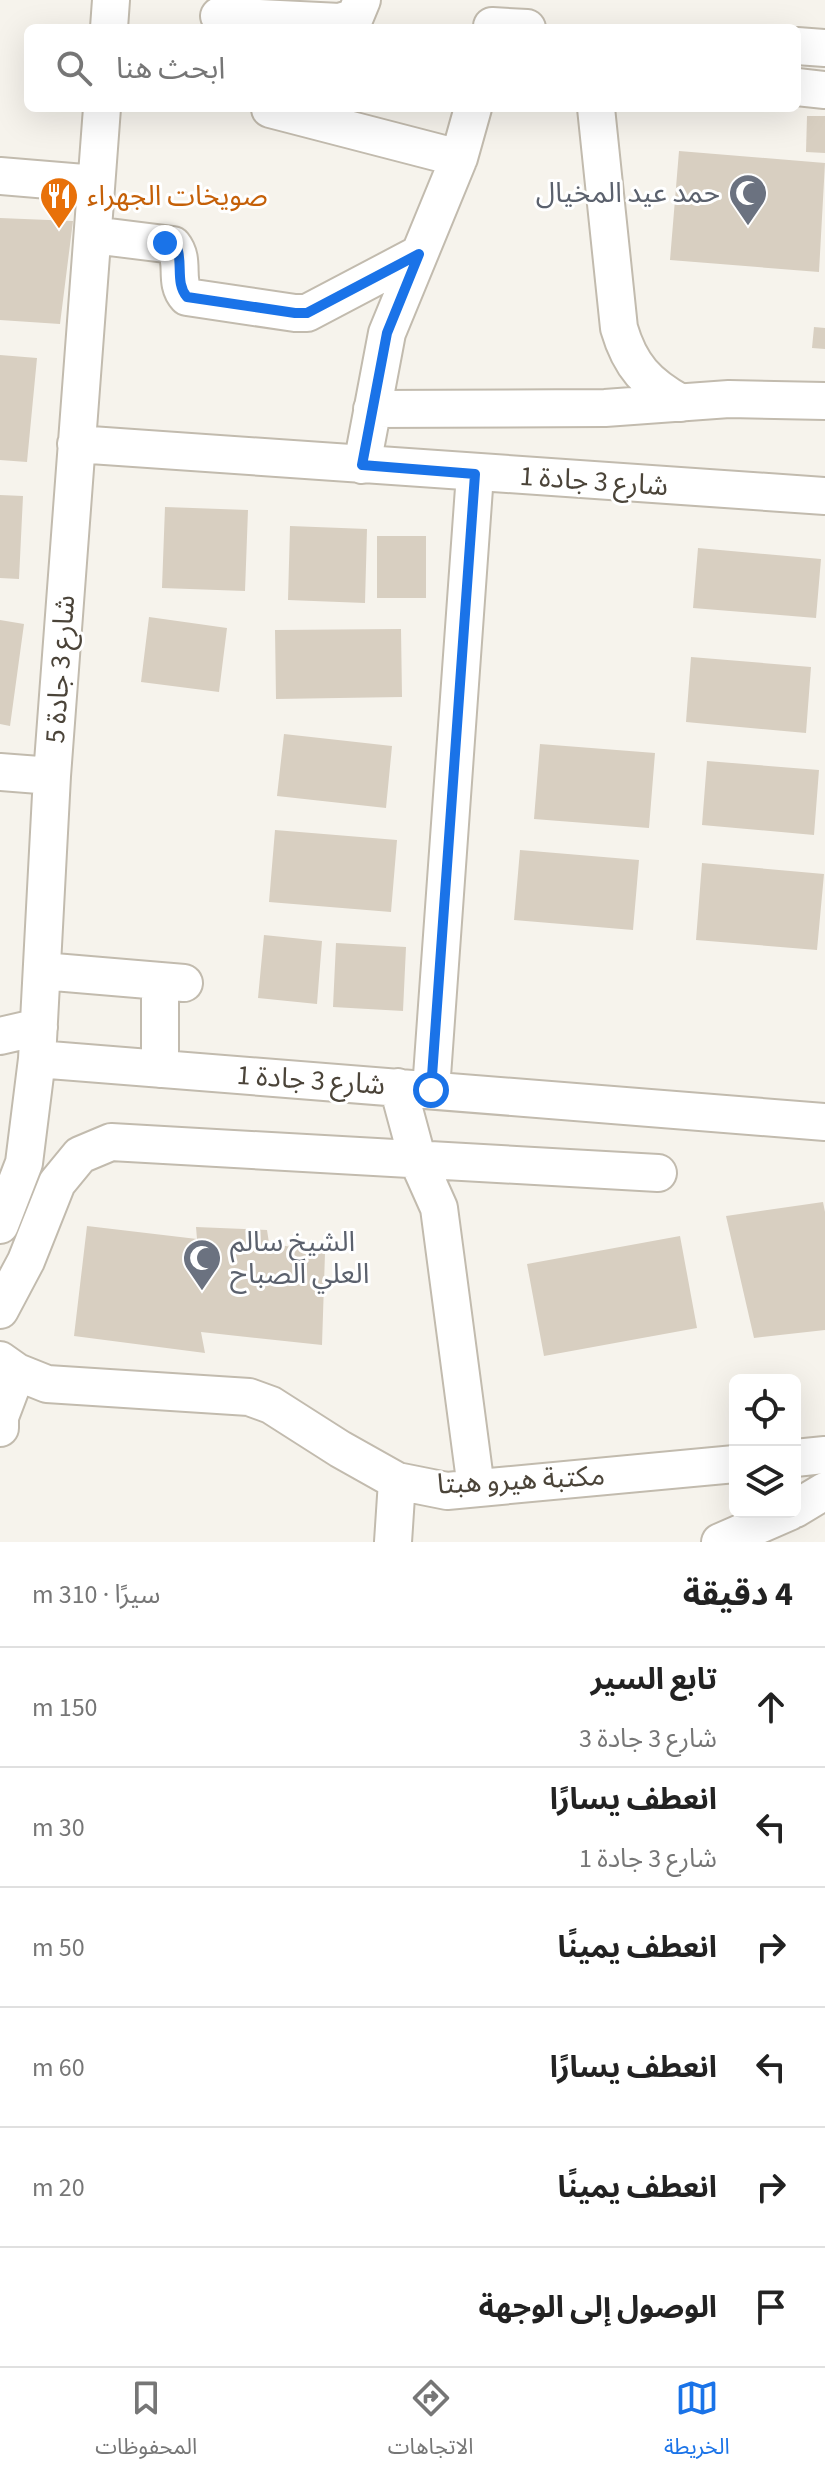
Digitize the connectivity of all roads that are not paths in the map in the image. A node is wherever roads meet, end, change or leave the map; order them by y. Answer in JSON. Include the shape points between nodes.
{"nodes":[{"id":1,"x":111,"y":0,"type":"edge"},
{"id":2,"x":362,"y":0,"type":"edge"},
{"id":3,"x":219,"y":16,"type":"dead end"},
{"id":4,"x":109,"y":24,"type":"edge"},
{"id":5,"x":801,"y":46,"type":"edge"},
{"id":6,"x":825,"y":48,"type":"edge"},
{"id":7,"x":801,"y":87,"type":"edge"},
{"id":8,"x":825,"y":90,"type":"edge"},
{"id":9,"x":102,"y":112,"type":"edge"},
{"id":10,"x":282,"y":112,"type":"edge"},
{"id":11,"x":472,"y":112,"type":"edge"},
{"id":12,"x":596,"y":112,"type":"edge"},
{"id":13,"x":459,"y":158,"type":"junction"},
{"id":14,"x":0,"y":176,"type":"edge"},
{"id":15,"x":96,"y":184,"type":"junction"},
{"id":16,"x":93,"y":235,"type":"junction"},
{"id":17,"x":419,"y":254,"type":"junction"},
{"id":18,"x":825,"y":401,"type":"edge"},
{"id":19,"x":681,"y":403,"type":"junction"},
{"id":20,"x":372,"y":409,"type":"junction"},
{"id":21,"x":76,"y":444,"type":"junction"},
{"id":22,"x":362,"y":465,"type":"junction"},
{"id":23,"x":475,"y":474,"type":"junction"},
{"id":24,"x":825,"y":496,"type":"edge"},
{"id":25,"x":0,"y":772,"type":"edge"},
{"id":26,"x":52,"y":776,"type":"junction"},
{"id":27,"x":42,"y":971,"type":"junction"},
{"id":28,"x":0,"y":1036,"type":"edge"},
{"id":29,"x":38,"y":1043,"type":"junction"},
{"id":30,"x":160,"y":1069,"type":"junction"},
{"id":31,"x":415,"y":1088,"type":"junction"},
{"id":32,"x":825,"y":1122,"type":"edge"},
{"id":33,"x":418,"y":1161,"type":"junction"},
{"id":34,"x":658,"y":1173,"type":"dead end"},
{"id":35,"x":0,"y":1225,"type":"edge"},
{"id":36,"x":0,"y":1310,"type":"edge"},
{"id":37,"x":8,"y":1366,"type":"edge"},
{"id":38,"x":0,"y":1428,"type":"edge"},
{"id":39,"x":825,"y":1455,"type":"edge"},
{"id":40,"x":801,"y":1457,"type":"edge"},
{"id":41,"x":729,"y":1465,"type":"edge"},
{"id":42,"x":397,"y":1481,"type":"junction"},
{"id":43,"x":476,"y":1488,"type":"junction"},
{"id":44,"x":825,"y":1491,"type":"edge"},
{"id":45,"x":801,"y":1505,"type":"edge"},
{"id":46,"x":775,"y":1518,"type":"edge"},
{"id":47,"x":393,"y":1542,"type":"edge"},
{"id":48,"x":720,"y":1542,"type":"edge"}],
"edges":[{"from":1,"to":4,"type":"street"},
{"from":2,"to":3,"type":"street","via":[[355,17],[340,22]]},
{"from":5,"to":6,"type":"street"},
{"from":7,"to":8,"type":"street"},
{"from":9,"to":15,"type":"street","name":"شارع 3 جادة 5"},
{"from":10,"to":13,"type":"street"},
{"from":11,"to":13,"type":"street"},
{"from":12,"to":19,"type":"street","via":[[619,328],[626,352],[640,372]]},
{"from":13,"to":17,"type":"street"},
{"from":14,"to":15,"type":"street"},
{"from":15,"to":16,"type":"street","name":"شارع 3 جادة 5"},
{"from":16,"to":17,"type":"street","via":[[173,245],[181,291],[187,297],[295,313],[318,309]]},
{"from":16,"to":21,"type":"street","name":"شارع 3 جادة 5"},
{"from":17,"to":20,"type":"street","via":[[387,333]]},
{"from":18,"to":19,"type":"street"},
{"from":19,"to":20,"type":"street"},
{"from":20,"to":22,"type":"street"},
{"from":21,"to":22,"type":"street","name":"شارع 3 جادة 1"},
{"from":21,"to":26,"type":"street","name":"شارع 3 جادة 5"},
{"from":22,"to":23,"type":"street","name":"شارع 3 جادة 1"},
{"from":23,"to":24,"type":"street","name":"شارع 3 جادة 1"},
{"from":23,"to":31,"type":"street"},
{"from":25,"to":26,"type":"street"},
{"from":26,"to":27,"type":"street","name":"شارع 3 جادة 5"},
{"from":27,"to":29,"type":"street","name":"شارع 3 جادة 5"},
{"from":27,"to":30,"type":"street","via":[[172,982]]},
{"from":28,"to":29,"type":"street","name":"شارع 3 جادة 1"},
{"from":29,"to":30,"type":"street","name":"شارع 3 جادة 1"},
{"from":29,"to":35,"type":"street","name":"شارع 3 جادة 5","via":[[24,1163]]},
{"from":30,"to":31,"type":"street","name":"شارع 3 جادة 1"},
{"from":31,"to":32,"type":"street","name":"شارع 3 جادة 1"},
{"from":31,"to":33,"type":"street"},
{"from":33,"to":34,"type":"street"},
{"from":33,"to":36,"type":"street","via":[[111,1142],[80,1155],[57,1183]]},
{"from":33,"to":43,"type":"street","via":[[439,1208]]},
{"from":37,"to":38,"type":"street"},
{"from":37,"to":42,"type":"street","name":"مكتبة هيرو هبتا","via":[[47,1384],[249,1397]]},
{"from":39,"to":40,"type":"street"},
{"from":41,"to":43,"type":"street","name":"مكتبة هيرو هبتا"},
{"from":42,"to":43,"type":"street","name":"مكتبة هيرو هبتا","via":[[447,1491]]},
{"from":42,"to":47,"type":"street"},
{"from":44,"to":45,"type":"street"},
{"from":46,"to":48,"type":"street"}]}
